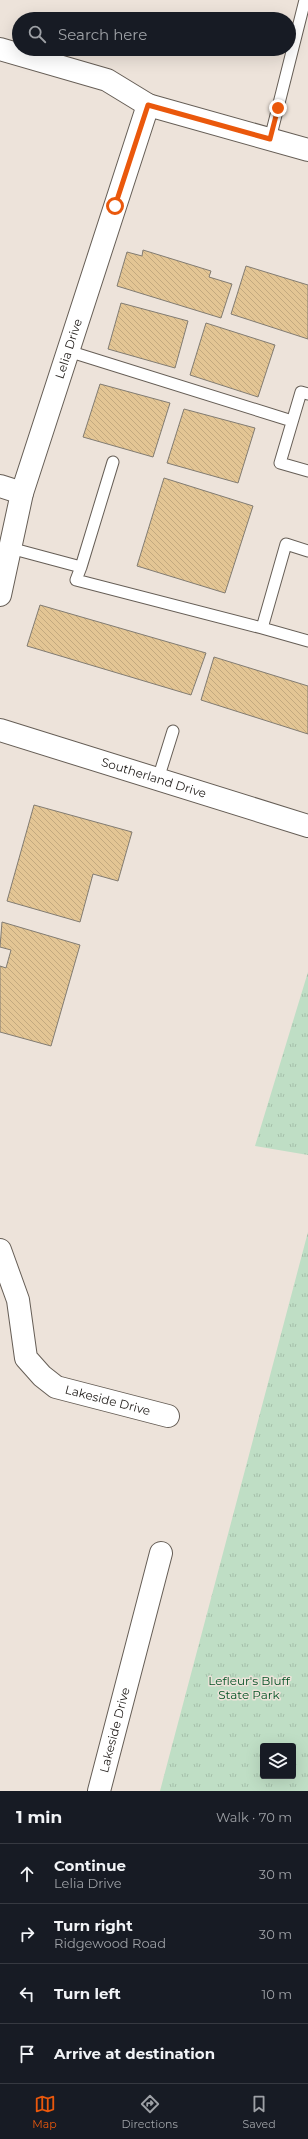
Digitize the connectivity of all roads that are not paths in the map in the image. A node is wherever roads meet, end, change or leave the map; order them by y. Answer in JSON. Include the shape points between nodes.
{"nodes":[{"id":1,"x":305,"y":0,"type":"edge"},
{"id":2,"x":296,"y":36,"type":"edge"},
{"id":3,"x":0,"y":48,"type":"edge"},
{"id":4,"x":12,"y":52,"type":"edge"},
{"id":5,"x":27,"y":56,"type":"edge"},
{"id":6,"x":291,"y":56,"type":"edge"},
{"id":7,"x":148,"y":105,"type":"junction"},
{"id":8,"x":270,"y":139,"type":"junction"},
{"id":9,"x":308,"y":150,"type":"edge"},
{"id":10,"x":68,"y":351,"type":"junction"},
{"id":11,"x":308,"y":394,"type":"edge"},
{"id":12,"x":292,"y":421,"type":"junction"},
{"id":13,"x":113,"y":462,"type":"dead end"},
{"id":14,"x":308,"y":472,"type":"edge"},
{"id":15,"x":0,"y":486,"type":"edge"},
{"id":16,"x":22,"y":493,"type":"junction"},
{"id":17,"x":10,"y":548,"type":"junction"},
{"id":18,"x":308,"y":551,"type":"edge"},
{"id":19,"x":82,"y":567,"type":"junction"},
{"id":20,"x":0,"y":595,"type":"edge"},
{"id":21,"x":262,"y":628,"type":"junction"},
{"id":22,"x":308,"y":641,"type":"edge"},
{"id":23,"x":0,"y":730,"type":"edge"},
{"id":24,"x":173,"y":732,"type":"dead end"},
{"id":25,"x":158,"y":779,"type":"junction"},
{"id":26,"x":308,"y":826,"type":"edge"},
{"id":27,"x":0,"y":1250,"type":"edge"},
{"id":28,"x":168,"y":1416,"type":"dead end"},
{"id":29,"x":161,"y":1552,"type":"dead end"},
{"id":30,"x":99,"y":1791,"type":"edge"}],
"edges":[{"from":1,"to":2,"type":"lane"},
{"from":3,"to":4,"type":"street"},
{"from":5,"to":7,"type":"street","via":[[107,80]]},
{"from":6,"to":8,"type":"lane"},
{"from":7,"to":8,"type":"street"},
{"from":7,"to":10,"type":"street","name":"Lelia Drive"},
{"from":8,"to":9,"type":"street"},
{"from":10,"to":12,"type":"lane"},
{"from":10,"to":16,"type":"street","name":"Lelia Drive"},
{"from":11,"to":12,"type":"lane","via":[[301,392]]},
{"from":12,"to":14,"type":"lane","via":[[280,463]]},
{"from":13,"to":19,"type":"lane"},
{"from":15,"to":16,"type":"street"},
{"from":16,"to":17,"type":"street","name":"Lelia Drive"},
{"from":17,"to":19,"type":"lane"},
{"from":17,"to":20,"type":"street","name":"Lelia Drive"},
{"from":18,"to":21,"type":"lane","via":[[286,544]]},
{"from":19,"to":21,"type":"lane","via":[[76,580]]},
{"from":21,"to":22,"type":"lane"},
{"from":23,"to":25,"type":"street","name":"Southerland Drive"},
{"from":24,"to":25,"type":"lane"},
{"from":25,"to":26,"type":"street","name":"Southerland Drive"},
{"from":27,"to":28,"type":"street","name":"Lakeside Drive","via":[[18,1300],[26,1358],[42,1376],[56,1387]]},
{"from":29,"to":30,"type":"street","name":"Lakeside Drive"}]}
